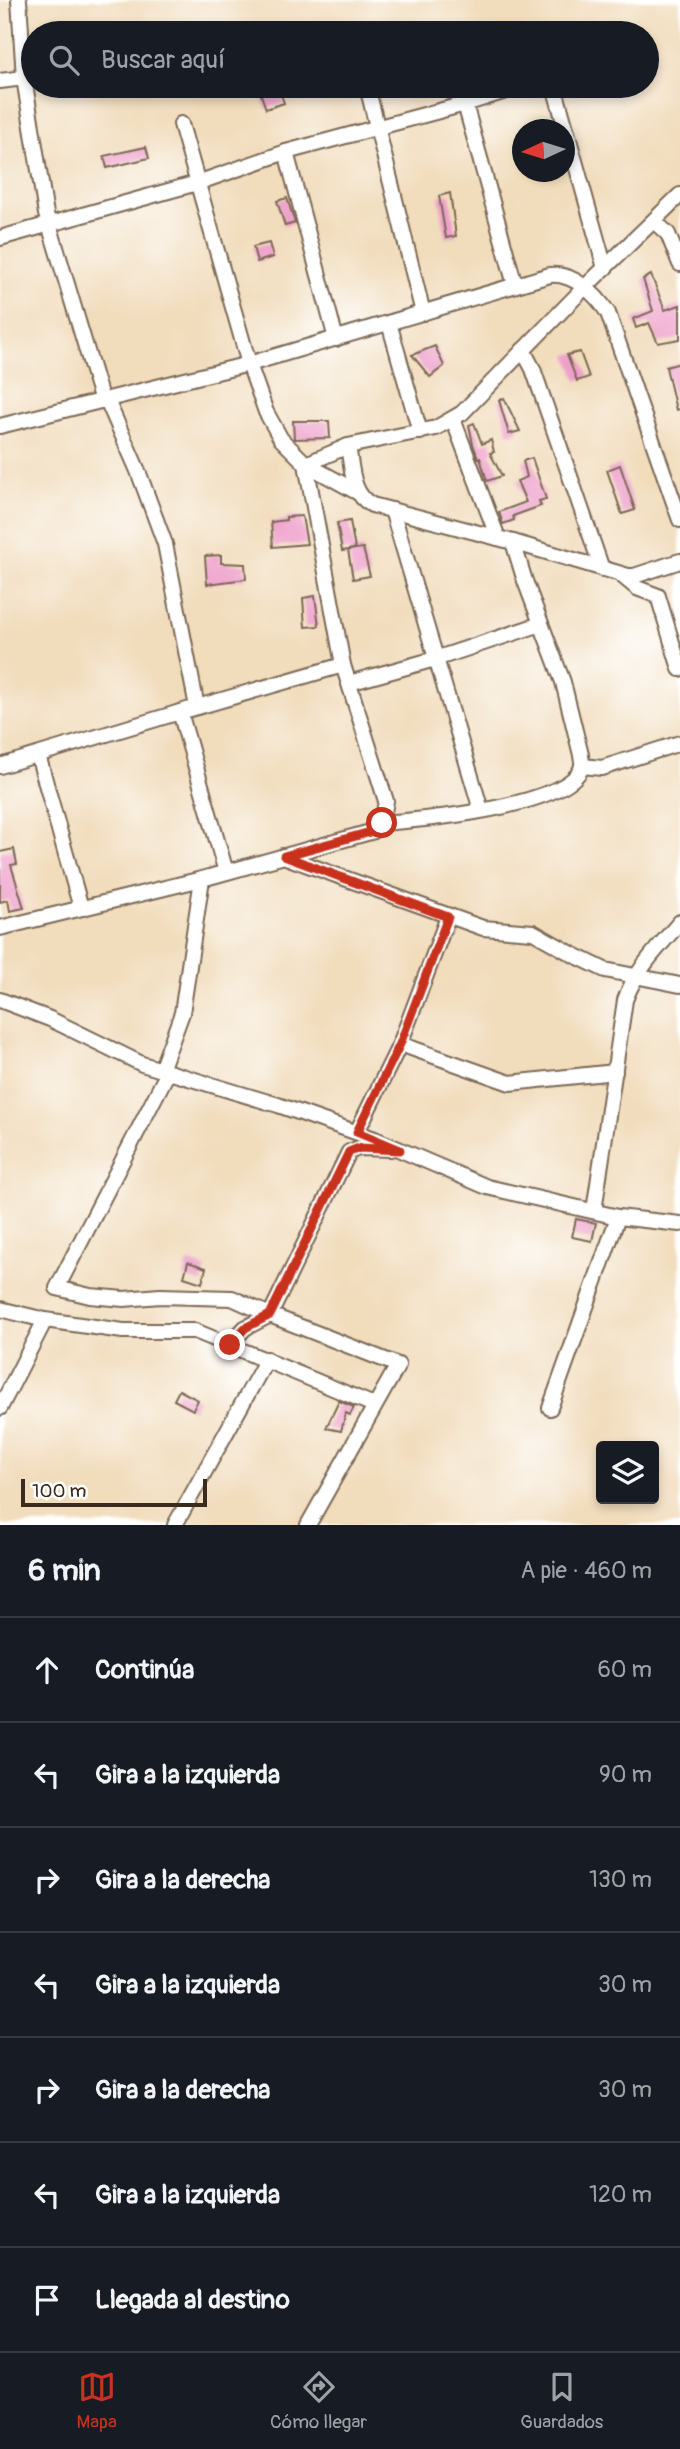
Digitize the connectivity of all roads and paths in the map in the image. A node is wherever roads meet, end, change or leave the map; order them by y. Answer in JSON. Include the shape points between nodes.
{"nodes":[{"id":1,"x":19,"y":0,"type":"edge"},
{"id":2,"x":21,"y":31,"type":"edge"},
{"id":3,"x":21,"y":78,"type":"edge"},
{"id":4,"x":0,"y":81,"type":"edge"},
{"id":5,"x":27,"y":98,"type":"edge"},
{"id":6,"x":369,"y":98,"type":"edge"},
{"id":7,"x":484,"y":98,"type":"edge"},
{"id":8,"x":557,"y":98,"type":"edge"},
{"id":9,"x":465,"y":104,"type":"junction"},
{"id":10,"x":181,"y":124,"type":"dead end"},
{"id":11,"x":375,"y":128,"type":"junction"},
{"id":12,"x":286,"y":152,"type":"junction"},
{"id":13,"x":197,"y":183,"type":"junction"},
{"id":14,"x":680,"y":195,"type":"edge"},
{"id":15,"x":654,"y":220,"type":"junction"},
{"id":16,"x":49,"y":224,"type":"junction"},
{"id":17,"x":0,"y":238,"type":"edge"},
{"id":18,"x":680,"y":264,"type":"edge"},
{"id":19,"x":605,"y":268,"type":"junction"},
{"id":20,"x":515,"y":285,"type":"junction"},
{"id":21,"x":584,"y":288,"type":"junction"},
{"id":22,"x":423,"y":313,"type":"junction"},
{"id":23,"x":389,"y":323,"type":"junction"},
{"id":24,"x":336,"y":339,"type":"junction"},
{"id":25,"x":523,"y":350,"type":"junction"},
{"id":26,"x":249,"y":364,"type":"junction"},
{"id":27,"x":105,"y":401,"type":"junction"},
{"id":28,"x":453,"y":419,"type":"junction"},
{"id":29,"x":0,"y":426,"type":"edge"},
{"id":30,"x":420,"y":432,"type":"junction"},
{"id":31,"x":348,"y":446,"type":"junction"},
{"id":32,"x":306,"y":464,"type":"junction"},
{"id":33,"x":357,"y":492,"type":"junction"},
{"id":34,"x":392,"y":510,"type":"junction"},
{"id":35,"x":680,"y":520,"type":"edge"},
{"id":36,"x":506,"y":540,"type":"junction"},
{"id":37,"x":680,"y":561,"type":"edge"},
{"id":38,"x":602,"y":569,"type":"junction"},
{"id":39,"x":620,"y":574,"type":"junction"},
{"id":40,"x":541,"y":624,"type":"junction"},
{"id":41,"x":435,"y":659,"type":"junction"},
{"id":42,"x":343,"y":665,"type":"junction"},
{"id":43,"x":680,"y":669,"type":"edge"},
{"id":44,"x":349,"y":683,"type":"junction"},
{"id":45,"x":197,"y":707,"type":"junction"},
{"id":46,"x":180,"y":712,"type":"junction"},
{"id":47,"x":680,"y":743,"type":"edge"},
{"id":48,"x":37,"y":755,"type":"junction"},
{"id":49,"x":0,"y":766,"type":"edge"},
{"id":50,"x":582,"y":766,"type":"junction"},
{"id":51,"x":481,"y":810,"type":"junction"},
{"id":52,"x":382,"y":823,"type":"junction"},
{"id":53,"x":284,"y":856,"type":"junction"},
{"id":54,"x":226,"y":872,"type":"junction"},
{"id":55,"x":202,"y":879,"type":"junction"},
{"id":56,"x":81,"y":908,"type":"junction"},
{"id":57,"x":448,"y":917,"type":"junction"},
{"id":58,"x":680,"y":922,"type":"edge"},
{"id":59,"x":0,"y":928,"type":"edge"},
{"id":60,"x":635,"y":978,"type":"junction"},
{"id":61,"x":680,"y":985,"type":"edge"},
{"id":62,"x":0,"y":1000,"type":"edge"},
{"id":63,"x":400,"y":1044,"type":"junction"},
{"id":64,"x":165,"y":1071,"type":"junction"},
{"id":65,"x":615,"y":1072,"type":"junction"},
{"id":66,"x":357,"y":1132,"type":"junction"},
{"id":67,"x":400,"y":1150,"type":"junction"},
{"id":68,"x":594,"y":1212,"type":"junction"},
{"id":69,"x":618,"y":1217,"type":"junction"},
{"id":70,"x":680,"y":1224,"type":"edge"},
{"id":71,"x":0,"y":1309,"type":"edge"},
{"id":72,"x":270,"y":1315,"type":"junction"},
{"id":73,"x":46,"y":1320,"type":"junction"},
{"id":74,"x":230,"y":1345,"type":"junction"},
{"id":75,"x":267,"y":1359,"type":"junction"},
{"id":76,"x":374,"y":1405,"type":"junction"},
{"id":77,"x":550,"y":1408,"type":"dead end"},
{"id":78,"x":0,"y":1409,"type":"edge"},
{"id":79,"x":175,"y":1525,"type":"edge"},
{"id":80,"x":308,"y":1525,"type":"edge"}],
"edges":[{"from":1,"to":2,"type":"street"},
{"from":3,"to":4,"type":"street"},
{"from":5,"to":16,"type":"street"},
{"from":6,"to":11,"type":"street"},
{"from":7,"to":9,"type":"street"},
{"from":8,"to":19,"type":"street"},
{"from":9,"to":11,"type":"street"},
{"from":9,"to":20,"type":"street"},
{"from":10,"to":13,"type":"street"},
{"from":11,"to":12,"type":"street"},
{"from":11,"to":22,"type":"street"},
{"from":12,"to":13,"type":"street"},
{"from":12,"to":24,"type":"street"},
{"from":13,"to":16,"type":"street"},
{"from":13,"to":26,"type":"street"},
{"from":14,"to":15,"type":"street"},
{"from":15,"to":18,"type":"street","via":[[668,234]]},
{"from":15,"to":19,"type":"street"},
{"from":16,"to":17,"type":"street"},
{"from":16,"to":27,"type":"street"},
{"from":19,"to":21,"type":"street"},
{"from":20,"to":21,"type":"street","via":[[557,274]]},
{"from":20,"to":22,"type":"street"},
{"from":21,"to":25,"type":"street"},
{"from":21,"to":35,"type":"street","via":[[608,313]]},
{"from":22,"to":23,"type":"street"},
{"from":23,"to":24,"type":"street"},
{"from":23,"to":30,"type":"street"},
{"from":24,"to":26,"type":"street"},
{"from":25,"to":28,"type":"street"},
{"from":25,"to":38,"type":"street"},
{"from":26,"to":27,"type":"street"},
{"from":26,"to":32,"type":"street","via":[[281,439]]},
{"from":27,"to":29,"type":"street"},
{"from":27,"to":45,"type":"street","via":[[165,544]]},
{"from":28,"to":30,"type":"street"},
{"from":28,"to":36,"type":"street"},
{"from":30,"to":31,"type":"street"},
{"from":31,"to":32,"type":"street"},
{"from":31,"to":33,"type":"street"},
{"from":32,"to":33,"type":"street"},
{"from":32,"to":42,"type":"street"},
{"from":33,"to":34,"type":"street","via":[[365,501]]},
{"from":34,"to":36,"type":"street"},
{"from":34,"to":41,"type":"street"},
{"from":36,"to":38,"type":"street"},
{"from":36,"to":40,"type":"street"},
{"from":37,"to":39,"type":"street","via":[[634,576]]},
{"from":38,"to":39,"type":"street"},
{"from":39,"to":43,"type":"street","via":[[658,596]]},
{"from":40,"to":41,"type":"street"},
{"from":40,"to":50,"type":"street","via":[[563,682]]},
{"from":41,"to":44,"type":"street"},
{"from":41,"to":51,"type":"street"},
{"from":42,"to":44,"type":"street"},
{"from":42,"to":45,"type":"street"},
{"from":44,"to":52,"type":"street","via":[[386,801]]},
{"from":45,"to":46,"type":"street"},
{"from":46,"to":48,"type":"street"},
{"from":46,"to":54,"type":"street"},
{"from":47,"to":50,"type":"street","via":[[602,768]]},
{"from":48,"to":49,"type":"street"},
{"from":48,"to":56,"type":"street"},
{"from":50,"to":51,"type":"street","via":[[552,792]]},
{"from":51,"to":52,"type":"street"},
{"from":52,"to":53,"type":"street","via":[[374,831]]},
{"from":53,"to":54,"type":"street"},
{"from":53,"to":57,"type":"street"},
{"from":54,"to":55,"type":"street"},
{"from":55,"to":56,"type":"street"},
{"from":55,"to":64,"type":"street","via":[[182,1013]]},
{"from":56,"to":59,"type":"street"},
{"from":57,"to":60,"type":"street","via":[[483,929],[533,932],[605,970]]},
{"from":57,"to":63,"type":"street"},
{"from":58,"to":60,"type":"street"},
{"from":60,"to":61,"type":"street"},
{"from":60,"to":65,"type":"street","via":[[625,1000]]},
{"from":62,"to":64,"type":"street"},
{"from":63,"to":65,"type":"street","via":[[510,1083]]},
{"from":63,"to":66,"type":"street"},
{"from":64,"to":66,"type":"street"},
{"from":64,"to":72,"type":"street","via":[[57,1288],[124,1299],[232,1298]]},
{"from":65,"to":68,"type":"street"},
{"from":66,"to":67,"type":"street"},
{"from":67,"to":68,"type":"street","via":[[487,1187]]},
{"from":67,"to":72,"type":"street","via":[[359,1148],[349,1152]]},
{"from":68,"to":69,"type":"street"},
{"from":69,"to":70,"type":"street"},
{"from":69,"to":77,"type":"street"},
{"from":71,"to":73,"type":"street"},
{"from":72,"to":74,"type":"street","via":[[245,1328]]},
{"from":72,"to":76,"type":"street","via":[[398,1365]]},
{"from":73,"to":74,"type":"street","via":[[123,1331],[195,1331]]},
{"from":73,"to":78,"type":"street"},
{"from":74,"to":75,"type":"street"},
{"from":75,"to":76,"type":"street"},
{"from":75,"to":79,"type":"street"},
{"from":76,"to":80,"type":"street"}]}
